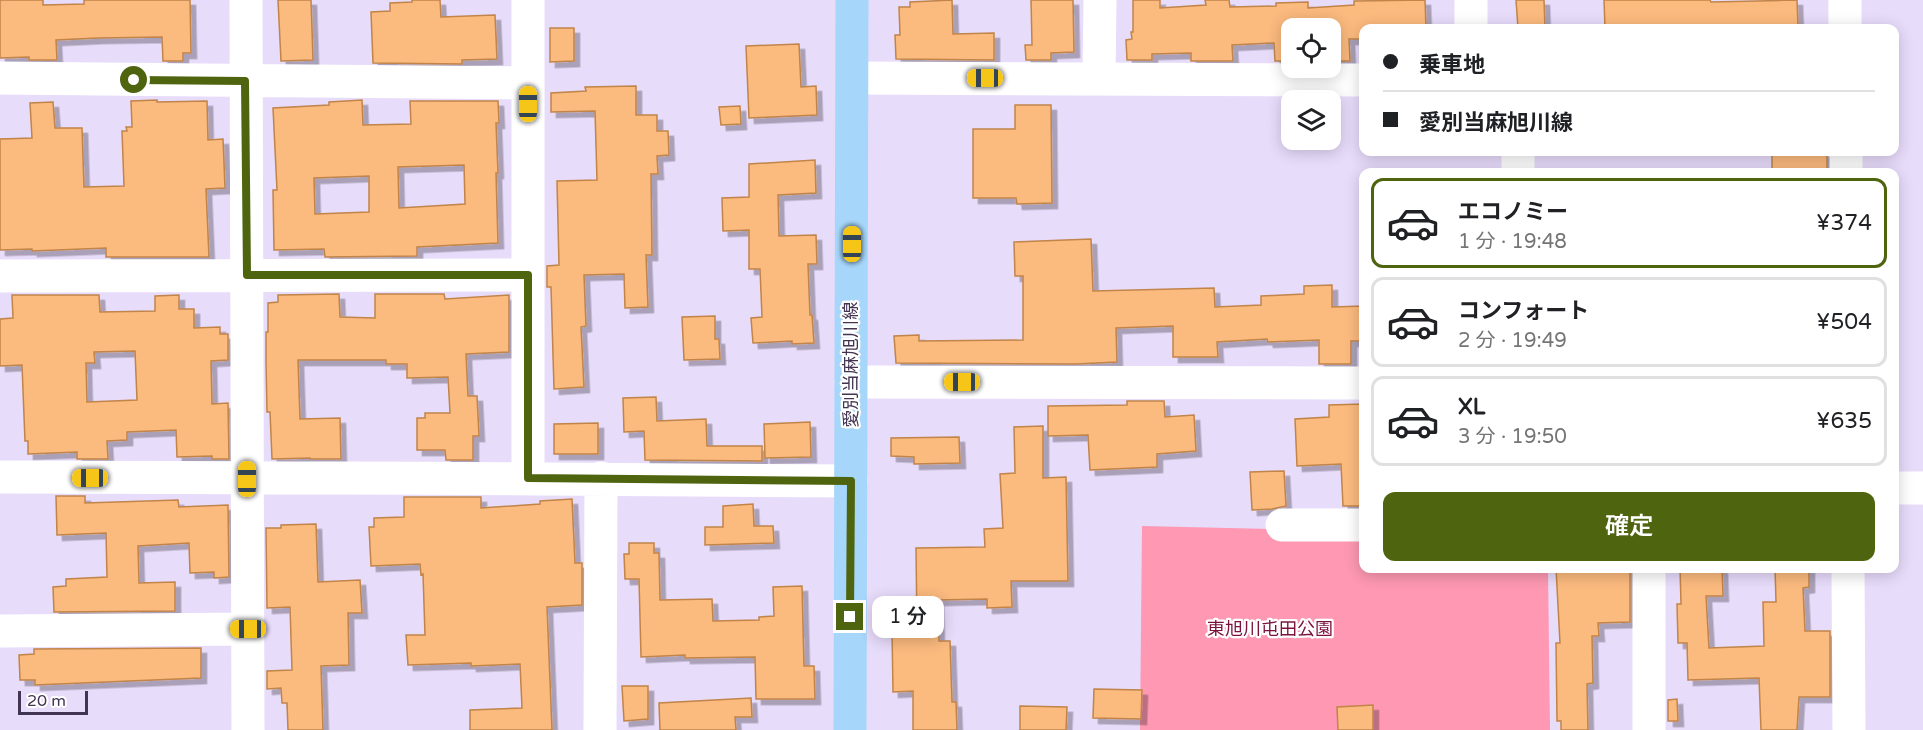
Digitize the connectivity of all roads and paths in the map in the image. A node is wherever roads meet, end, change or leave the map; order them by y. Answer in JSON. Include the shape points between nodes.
{"nodes":[{"id":1,"x":246,"y":0,"type":"edge"},
{"id":2,"x":528,"y":0,"type":"edge"},
{"id":3,"x":852,"y":0,"type":"edge"},
{"id":4,"x":1100,"y":0,"type":"edge"},
{"id":5,"x":1471,"y":0,"type":"edge"},
{"id":6,"x":1845,"y":0,"type":"edge"},
{"id":7,"x":1471,"y":24,"type":"edge"},
{"id":8,"x":1845,"y":24,"type":"edge"},
{"id":9,"x":0,"y":78,"type":"edge"},
{"id":10,"x":852,"y":78,"type":"junction"},
{"id":11,"x":1099,"y":79,"type":"junction"},
{"id":12,"x":1359,"y":80,"type":"edge"},
{"id":13,"x":245,"y":81,"type":"junction"},
{"id":14,"x":528,"y":83,"type":"junction"},
{"id":15,"x":247,"y":275,"type":"junction"},
{"id":16,"x":528,"y":275,"type":"junction"},
{"id":17,"x":0,"y":276,"type":"edge"},
{"id":18,"x":851,"y":382,"type":"junction"},
{"id":19,"x":1359,"y":383,"type":"edge"},
{"id":20,"x":0,"y":477,"type":"edge"},
{"id":21,"x":528,"y":478,"type":"junction"},
{"id":22,"x":601,"y":478,"type":"junction"},
{"id":23,"x":247,"y":479,"type":"junction"},
{"id":24,"x":851,"y":481,"type":"junction"},
{"id":25,"x":1899,"y":488,"type":"edge"},
{"id":26,"x":1923,"y":488,"type":"edge"},
{"id":27,"x":1282,"y":525,"type":"dead end"},
{"id":28,"x":1359,"y":525,"type":"edge"},
{"id":29,"x":1649,"y":573,"type":"edge"},
{"id":30,"x":1848,"y":573,"type":"edge"},
{"id":31,"x":248,"y":629,"type":"junction"},
{"id":32,"x":0,"y":631,"type":"edge"},
{"id":33,"x":248,"y":730,"type":"edge"},
{"id":34,"x":600,"y":730,"type":"edge"},
{"id":35,"x":850,"y":730,"type":"edge"},
{"id":36,"x":1649,"y":730,"type":"edge"},
{"id":37,"x":1849,"y":730,"type":"edge"}],
"edges":[{"from":1,"to":13,"type":"street"},
{"from":2,"to":14,"type":"street"},
{"from":3,"to":10,"type":"main road","name":"愛別当麻旭川線"},
{"from":4,"to":11,"type":"street"},
{"from":5,"to":7,"type":"street"},
{"from":6,"to":8,"type":"street"},
{"from":9,"to":13,"type":"street"},
{"from":10,"to":11,"type":"street"},
{"from":10,"to":18,"type":"main road","name":"愛別当麻旭川線"},
{"from":11,"to":12,"type":"street"},
{"from":13,"to":14,"type":"street"},
{"from":13,"to":15,"type":"street"},
{"from":14,"to":16,"type":"street"},
{"from":15,"to":16,"type":"street"},
{"from":15,"to":17,"type":"street"},
{"from":15,"to":23,"type":"street"},
{"from":16,"to":21,"type":"street"},
{"from":18,"to":19,"type":"street"},
{"from":18,"to":24,"type":"main road","name":"愛別当麻旭川線"},
{"from":20,"to":23,"type":"street"},
{"from":21,"to":22,"type":"street"},
{"from":21,"to":23,"type":"street"},
{"from":22,"to":24,"type":"street"},
{"from":22,"to":34,"type":"street"},
{"from":23,"to":31,"type":"street"},
{"from":24,"to":35,"type":"main road","name":"愛別当麻旭川線"},
{"from":25,"to":26,"type":"street"},
{"from":27,"to":28,"type":"street"},
{"from":29,"to":36,"type":"street"},
{"from":30,"to":37,"type":"street"},
{"from":31,"to":32,"type":"street"},
{"from":31,"to":33,"type":"street"}]}
